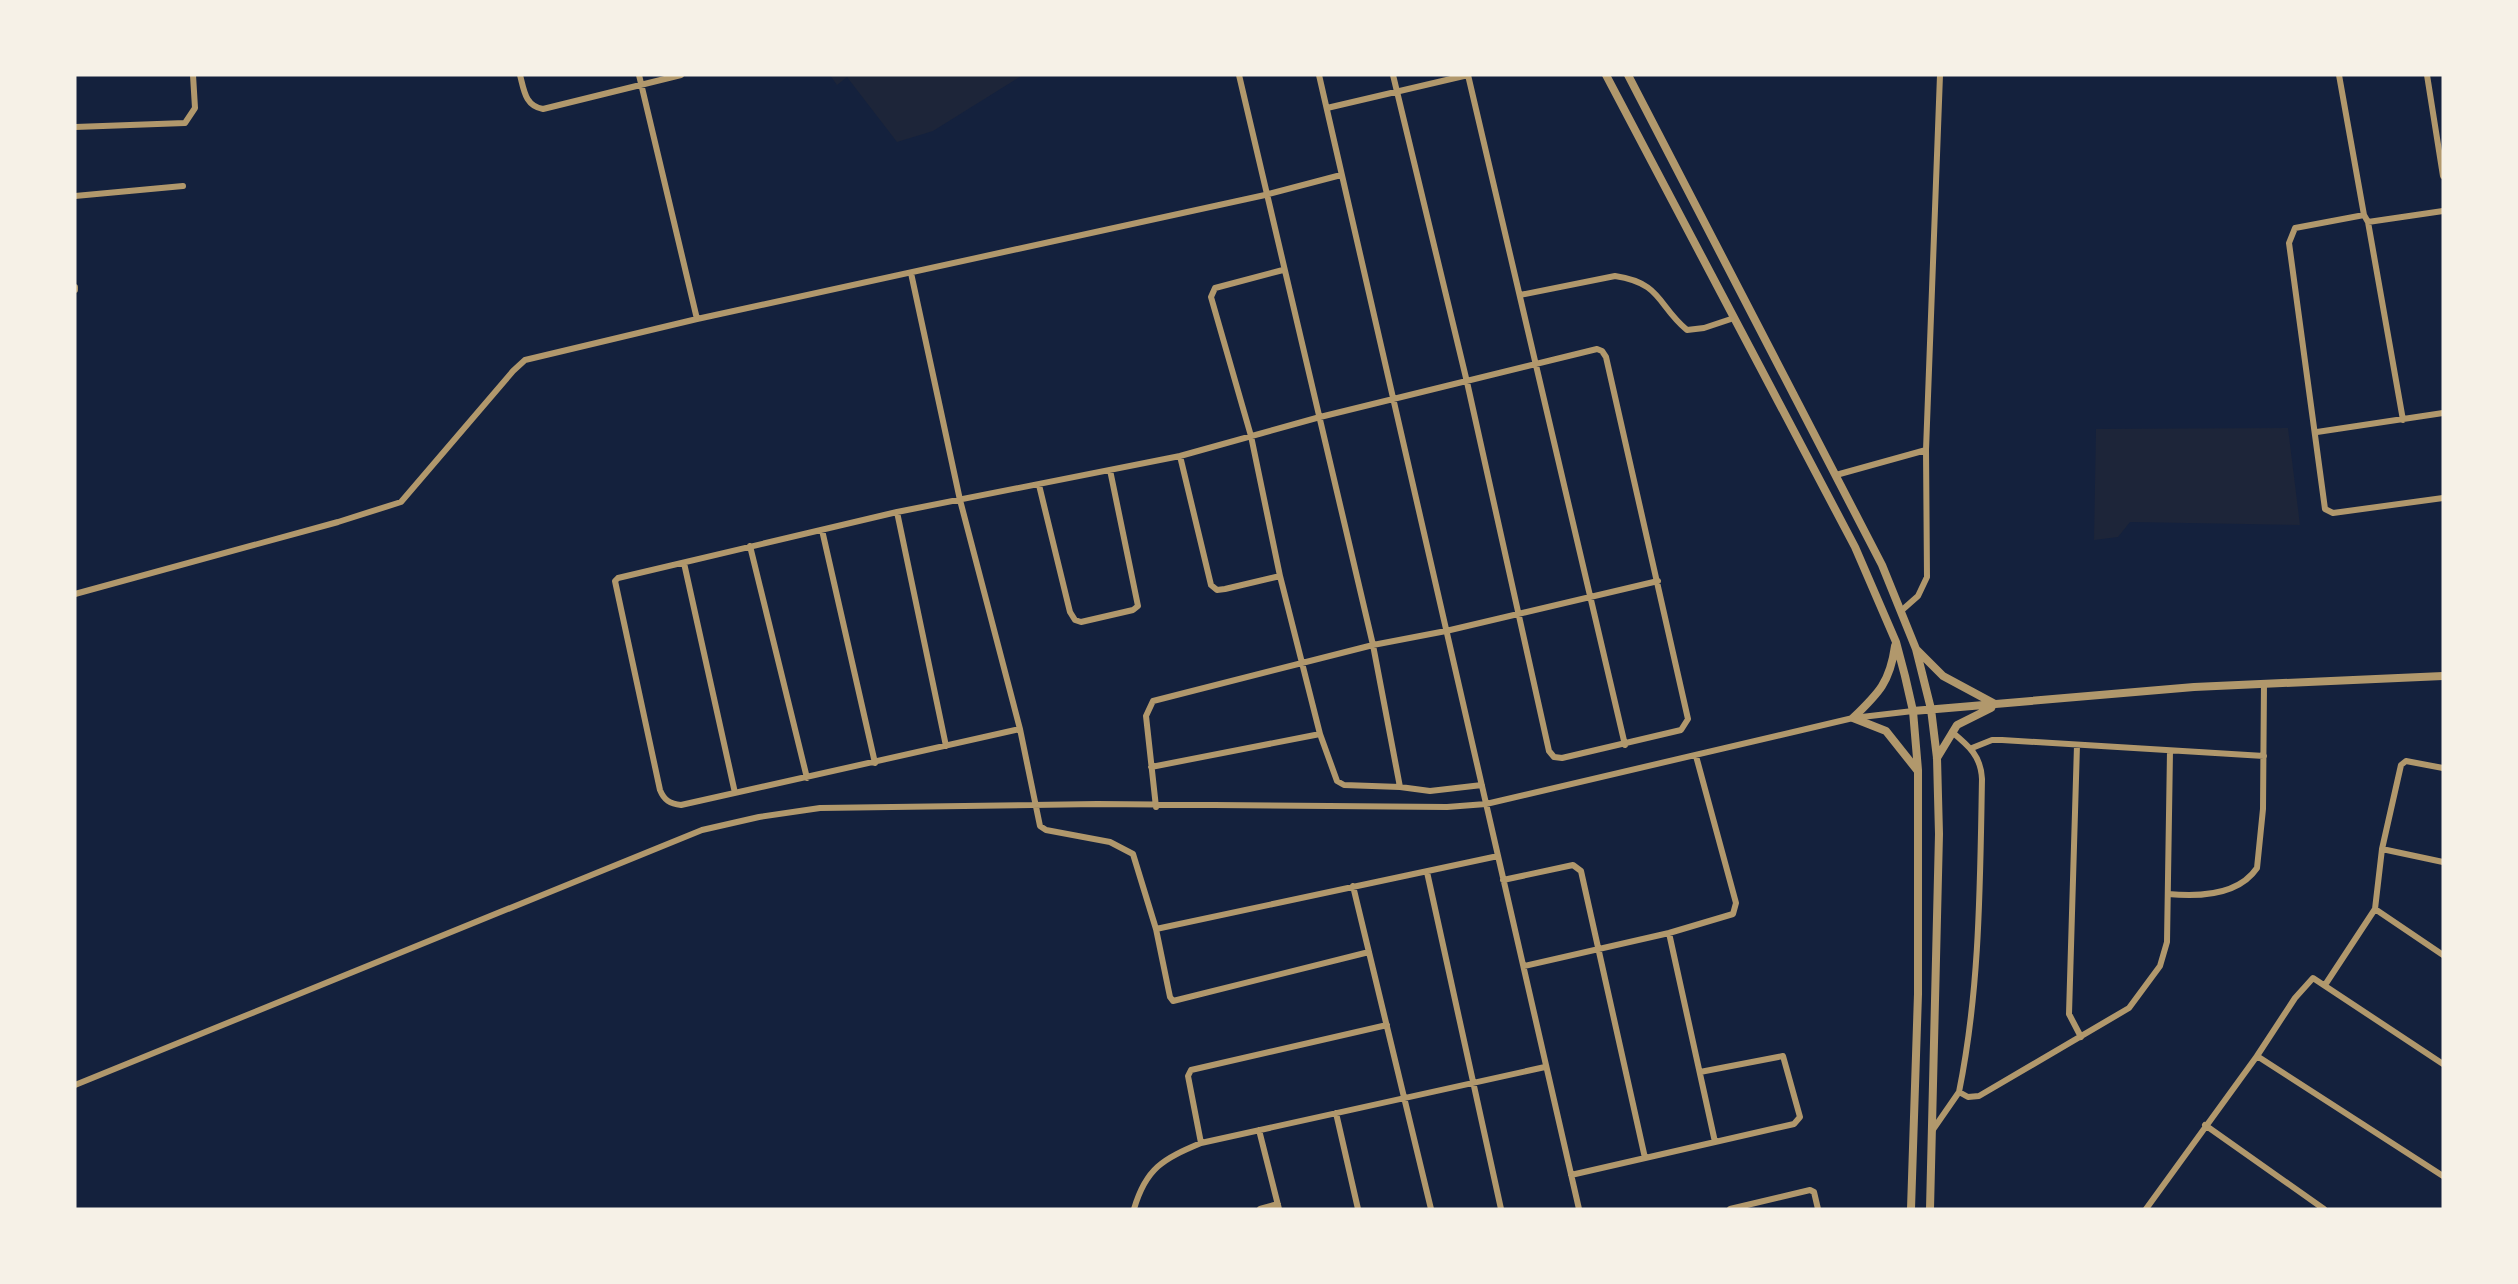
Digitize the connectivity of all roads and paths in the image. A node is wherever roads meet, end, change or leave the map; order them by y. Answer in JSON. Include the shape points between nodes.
{"nodes":[{"id":1,"x":193,"y":75,"type":"edge"},
{"id":2,"x":520,"y":75,"type":"edge"},
{"id":3,"x":639,"y":75,"type":"edge"},
{"id":4,"x":681,"y":75,"type":"edge"},
{"id":5,"x":1239,"y":75,"type":"edge"},
{"id":6,"x":1319,"y":75,"type":"edge"},
{"id":7,"x":1393,"y":75,"type":"edge"},
{"id":8,"x":1468,"y":75,"type":"edge"},
{"id":9,"x":1606,"y":75,"type":"edge"},
{"id":10,"x":1628,"y":75,"type":"edge"},
{"id":11,"x":1940,"y":75,"type":"edge"},
{"id":12,"x":2339,"y":75,"type":"edge"},
{"id":13,"x":2427,"y":75,"type":"edge"},
{"id":14,"x":642,"y":85,"type":"junction"},
{"id":15,"x":1397,"y":90,"type":"junction"},
{"id":16,"x":1327,"y":108,"type":"junction"},
{"id":17,"x":75,"y":127,"type":"edge"},
{"id":18,"x":2439,"y":130,"type":"edge"},
{"id":19,"x":1341,"y":175,"type":"junction"},
{"id":20,"x":2443,"y":176,"type":"edge"},
{"id":21,"x":183,"y":186,"type":"dead end"},
{"id":22,"x":1265,"y":195,"type":"junction"},
{"id":23,"x":75,"y":196,"type":"edge"},
{"id":24,"x":2443,"y":211,"type":"edge"},
{"id":25,"x":2364,"y":215,"type":"junction"},
{"id":26,"x":2368,"y":222,"type":"junction"},
{"id":27,"x":1283,"y":270,"type":"junction"},
{"id":28,"x":911,"y":273,"type":"junction"},
{"id":29,"x":1520,"y":295,"type":"junction"},
{"id":30,"x":1734,"y":318,"type":"junction"},
{"id":31,"x":697,"y":319,"type":"junction"},
{"id":32,"x":1537,"y":364,"type":"junction"},
{"id":33,"x":1467,"y":382,"type":"junction"},
{"id":34,"x":1393,"y":399,"type":"junction"},
{"id":35,"x":2443,"y":413,"type":"edge"},
{"id":36,"x":1320,"y":417,"type":"junction"},
{"id":37,"x":2403,"y":420,"type":"junction"},
{"id":38,"x":2317,"y":432,"type":"junction"},
{"id":39,"x":1251,"y":436,"type":"junction"},
{"id":40,"x":1926,"y":450,"type":"junction"},
{"id":41,"x":1180,"y":456,"type":"junction"},
{"id":42,"x":1110,"y":470,"type":"junction"},
{"id":43,"x":1836,"y":475,"type":"junction"},
{"id":44,"x":1039,"y":486,"type":"junction"},
{"id":45,"x":2443,"y":498,"type":"edge"},
{"id":46,"x":960,"y":500,"type":"junction"},
{"id":47,"x":897,"y":512,"type":"junction"},
{"id":48,"x":822,"y":530,"type":"junction"},
{"id":49,"x":750,"y":546,"type":"junction"},
{"id":50,"x":684,"y":563,"type":"junction"},
{"id":51,"x":1280,"y":576,"type":"junction"},
{"id":52,"x":1658,"y":581,"type":"junction"},
{"id":53,"x":75,"y":594,"type":"edge"},
{"id":54,"x":1589,"y":598,"type":"junction"},
{"id":55,"x":1901,"y":611,"type":"junction"},
{"id":56,"x":1519,"y":615,"type":"junction"},
{"id":57,"x":1446,"y":631,"type":"junction"},
{"id":58,"x":1896,"y":642,"type":"junction"},
{"id":59,"x":1373,"y":645,"type":"junction"},
{"id":60,"x":1916,"y":649,"type":"junction"},
{"id":61,"x":1303,"y":662,"type":"junction"},
{"id":62,"x":2443,"y":676,"type":"edge"},
{"id":63,"x":2264,"y":683,"type":"junction"},
{"id":64,"x":1998,"y":705,"type":"junction"},
{"id":65,"x":1931,"y":710,"type":"junction"},
{"id":66,"x":1913,"y":711,"type":"junction"},
{"id":67,"x":1853,"y":718,"type":"junction"},
{"id":68,"x":1020,"y":729,"type":"junction"},
{"id":69,"x":1952,"y":732,"type":"junction"},
{"id":70,"x":1320,"y":734,"type":"junction"},
{"id":71,"x":2077,"y":745,"type":"junction"},
{"id":72,"x":946,"y":746,"type":"junction"},
{"id":73,"x":1625,"y":746,"type":"junction"},
{"id":74,"x":1972,"y":748,"type":"junction"},
{"id":75,"x":2170,"y":750,"type":"junction"},
{"id":76,"x":1696,"y":756,"type":"junction"},
{"id":77,"x":2264,"y":756,"type":"junction"},
{"id":78,"x":1937,"y":758,"type":"junction"},
{"id":79,"x":875,"y":763,"type":"junction"},
{"id":80,"x":1151,"y":767,"type":"junction"},
{"id":81,"x":2443,"y":768,"type":"edge"},
{"id":82,"x":1918,"y":770,"type":"junction"},
{"id":83,"x":807,"y":778,"type":"junction"},
{"id":84,"x":1482,"y":785,"type":"junction"},
{"id":85,"x":1400,"y":787,"type":"junction"},
{"id":86,"x":735,"y":793,"type":"junction"},
{"id":87,"x":1486,"y":804,"type":"junction"},
{"id":88,"x":1036,"y":805,"type":"junction"},
{"id":89,"x":1156,"y":807,"type":"junction"},
{"id":90,"x":2382,"y":849,"type":"junction"},
{"id":91,"x":1498,"y":856,"type":"junction"},
{"id":92,"x":2443,"y":862,"type":"edge"},
{"id":93,"x":1427,"y":872,"type":"junction"},
{"id":94,"x":1503,"y":880,"type":"junction"},
{"id":95,"x":1353,"y":886,"type":"junction"},
{"id":96,"x":2168,"y":894,"type":"junction"},
{"id":97,"x":2375,"y":909,"type":"junction"},
{"id":98,"x":1156,"y":929,"type":"junction"},
{"id":99,"x":1669,"y":933,"type":"junction"},
{"id":100,"x":1599,"y":949,"type":"junction"},
{"id":101,"x":1369,"y":952,"type":"junction"},
{"id":102,"x":2443,"y":955,"type":"edge"},
{"id":103,"x":1524,"y":966,"type":"junction"},
{"id":104,"x":2325,"y":985,"type":"junction"},
{"id":105,"x":1387,"y":1025,"type":"junction"},
{"id":106,"x":2081,"y":1037,"type":"junction"},
{"id":107,"x":2258,"y":1056,"type":"junction"},
{"id":108,"x":2443,"y":1064,"type":"edge"},
{"id":109,"x":1545,"y":1067,"type":"junction"},
{"id":110,"x":1700,"y":1072,"type":"junction"},
{"id":111,"x":1472,"y":1082,"type":"junction"},
{"id":112,"x":75,"y":1085,"type":"edge"},
{"id":113,"x":1959,"y":1092,"type":"junction"},
{"id":114,"x":1404,"y":1097,"type":"junction"},
{"id":115,"x":1336,"y":1113,"type":"junction"},
{"id":116,"x":2205,"y":1125,"type":"junction"},
{"id":117,"x":1259,"y":1130,"type":"junction"},
{"id":118,"x":1932,"y":1131,"type":"junction"},
{"id":119,"x":1715,"y":1142,"type":"junction"},
{"id":120,"x":1201,"y":1143,"type":"junction"},
{"id":121,"x":1645,"y":1158,"type":"junction"},
{"id":122,"x":1571,"y":1175,"type":"junction"},
{"id":123,"x":2443,"y":1176,"type":"edge"},
{"id":124,"x":1279,"y":1207,"type":"edge"},
{"id":125,"x":2148,"y":1208,"type":"edge"},
{"id":126,"x":1134,"y":1209,"type":"edge"},
{"id":127,"x":1260,"y":1209,"type":"edge"},
{"id":128,"x":1358,"y":1209,"type":"edge"},
{"id":129,"x":1431,"y":1209,"type":"edge"},
{"id":130,"x":1501,"y":1209,"type":"edge"},
{"id":131,"x":1579,"y":1209,"type":"edge"},
{"id":132,"x":1730,"y":1209,"type":"edge"},
{"id":133,"x":1818,"y":1209,"type":"edge"},
{"id":134,"x":1911,"y":1209,"type":"edge"},
{"id":135,"x":1930,"y":1209,"type":"edge"},
{"id":136,"x":2324,"y":1209,"type":"edge"}],
"edges":[{"from":1,"to":17,"type":"street","via":[[195,108],[185,123]]},
{"from":2,"to":14,"type":"street","via":[[527,101],[543,109]]},
{"from":3,"to":14,"type":"street"},
{"from":4,"to":14,"type":"street"},
{"from":5,"to":22,"type":"street"},
{"from":6,"to":16,"type":"street"},
{"from":7,"to":15,"type":"street"},
{"from":8,"to":15,"type":"street"},
{"from":8,"to":29,"type":"street"},
{"from":9,"to":30,"type":"street"},
{"from":10,"to":43,"type":"street"},
{"from":11,"to":40,"type":"street"},
{"from":12,"to":25,"type":"street"},
{"from":13,"to":18,"type":"street"},
{"from":14,"to":31,"type":"street"},
{"from":15,"to":16,"type":"street"},
{"from":15,"to":33,"type":"street"},
{"from":16,"to":19,"type":"street"},
{"from":18,"to":20,"type":"street"},
{"from":19,"to":22,"type":"street"},
{"from":19,"to":34,"type":"street"},
{"from":21,"to":23,"type":"street"},
{"from":22,"to":27,"type":"street"},
{"from":22,"to":28,"type":"street"},
{"from":24,"to":26,"type":"street"},
{"from":25,"to":26,"type":"street"},
{"from":25,"to":38,"type":"street","via":[[2295,228],[2290,237]]},
{"from":26,"to":37,"type":"street"},
{"from":27,"to":36,"type":"street"},
{"from":27,"to":39,"type":"street","via":[[1215,288],[1211,293]]},
{"from":28,"to":31,"type":"street"},
{"from":28,"to":46,"type":"street"},
{"from":29,"to":30,"type":"street","via":[[1615,276],[1651,289],[1687,330]]},
{"from":29,"to":32,"type":"street"},
{"from":30,"to":58,"type":"street","via":[[1855,547]]},
{"from":31,"to":53,"type":"street","via":[[525,360],[408,495],[390,508]]},
{"from":32,"to":33,"type":"street"},
{"from":32,"to":52,"type":"street","via":[[1589,350],[1602,351]]},
{"from":32,"to":54,"type":"street"},
{"from":33,"to":34,"type":"street"},
{"from":33,"to":56,"type":"street"},
{"from":34,"to":36,"type":"street"},
{"from":34,"to":57,"type":"street"},
{"from":35,"to":37,"type":"street"},
{"from":36,"to":39,"type":"street"},
{"from":36,"to":59,"type":"street"},
{"from":37,"to":38,"type":"street"},
{"from":38,"to":45,"type":"street","via":[[2327,512]]},
{"from":39,"to":41,"type":"street"},
{"from":39,"to":51,"type":"street"},
{"from":40,"to":43,"type":"street"},
{"from":40,"to":55,"type":"street","via":[[1927,577],[1918,596]]},
{"from":41,"to":42,"type":"street"},
{"from":41,"to":51,"type":"street","via":[[1211,585],[1225,590]]},
{"from":42,"to":44,"type":"street"},
{"from":42,"to":44,"type":"street","via":[[1138,606],[1133,610],[1076,620],[1070,612]]},
{"from":43,"to":55,"type":"street"},
{"from":44,"to":46,"type":"street"},
{"from":46,"to":47,"type":"street"},
{"from":46,"to":68,"type":"street"},
{"from":47,"to":48,"type":"street"},
{"from":47,"to":72,"type":"street"},
{"from":48,"to":49,"type":"street"},
{"from":48,"to":79,"type":"street"},
{"from":49,"to":50,"type":"street"},
{"from":49,"to":83,"type":"street"},
{"from":50,"to":86,"type":"street"},
{"from":50,"to":86,"type":"street","via":[[615,581],[650,753],[660,790],[668,801],[681,805]]},
{"from":51,"to":61,"type":"street"},
{"from":52,"to":54,"type":"street"},
{"from":52,"to":73,"type":"street","via":[[1688,719],[1681,730]]},
{"from":54,"to":56,"type":"street"},
{"from":54,"to":73,"type":"street"},
{"from":55,"to":60,"type":"street"},
{"from":56,"to":57,"type":"street"},
{"from":56,"to":73,"type":"street","via":[[1549,751],[1562,758]]},
{"from":57,"to":59,"type":"street"},
{"from":57,"to":84,"type":"street"},
{"from":58,"to":66,"type":"street"},
{"from":58,"to":67,"type":"street","via":[[1889,677]]},
{"from":59,"to":61,"type":"street"},
{"from":59,"to":85,"type":"street"},
{"from":60,"to":64,"type":"street","via":[[1943,676]]},
{"from":60,"to":65,"type":"street"},
{"from":61,"to":70,"type":"street"},
{"from":61,"to":80,"type":"street","via":[[1153,701],[1146,716]]},
{"from":62,"to":63,"type":"street"},
{"from":63,"to":64,"type":"street"},
{"from":63,"to":77,"type":"street"},
{"from":64,"to":65,"type":"street"},
{"from":64,"to":69,"type":"street","via":[[1967,719]]},
{"from":65,"to":66,"type":"street"},
{"from":65,"to":78,"type":"street"},
{"from":66,"to":67,"type":"street"},
{"from":66,"to":82,"type":"street"},
{"from":67,"to":76,"type":"street"},
{"from":67,"to":82,"type":"street","via":[[1886,731]]},
{"from":68,"to":72,"type":"street"},
{"from":68,"to":88,"type":"street"},
{"from":69,"to":74,"type":"street"},
{"from":69,"to":78,"type":"street"},
{"from":70,"to":80,"type":"street"},
{"from":70,"to":85,"type":"street","via":[[1340,784]]},
{"from":71,"to":74,"type":"street","via":[[1992,740]]},
{"from":71,"to":75,"type":"street"},
{"from":71,"to":106,"type":"street","via":[[2069,1014]]},
{"from":72,"to":79,"type":"street"},
{"from":74,"to":113,"type":"street","via":[[1981,768],[1980,912],[1970,1036]]},
{"from":75,"to":77,"type":"street"},
{"from":75,"to":96,"type":"street"},
{"from":76,"to":87,"type":"street"},
{"from":76,"to":99,"type":"street","via":[[1735,910],[1729,917]]},
{"from":77,"to":96,"type":"street","via":[[2257,868],[2253,874],[2221,892]]},
{"from":78,"to":118,"type":"street","via":[[1939,834]]},
{"from":79,"to":83,"type":"street"},
{"from":80,"to":89,"type":"street"},
{"from":81,"to":90,"type":"street","via":[[2406,761],[2401,765]]},
{"from":82,"to":134,"type":"street","via":[[1918,994]]},
{"from":83,"to":86,"type":"street"},
{"from":84,"to":85,"type":"street","via":[[1430,791]]},
{"from":84,"to":87,"type":"street"},
{"from":87,"to":89,"type":"street"},
{"from":87,"to":91,"type":"street"},
{"from":88,"to":89,"type":"street"},
{"from":88,"to":98,"type":"street","via":[[1042,829],[1110,842],[1134,854]]},
{"from":88,"to":112,"type":"street","via":[[820,808],[702,830]]},
{"from":90,"to":92,"type":"street"},
{"from":90,"to":97,"type":"street"},
{"from":91,"to":93,"type":"street"},
{"from":91,"to":94,"type":"street"},
{"from":93,"to":95,"type":"street"},
{"from":93,"to":111,"type":"street"},
{"from":94,"to":100,"type":"street","via":[[1574,865],[1580,868]]},
{"from":94,"to":103,"type":"street"},
{"from":95,"to":98,"type":"street"},
{"from":95,"to":101,"type":"street"},
{"from":96,"to":106,"type":"street","via":[[2167,942],[2160,966],[2129,1008]]},
{"from":97,"to":102,"type":"street"},
{"from":97,"to":104,"type":"street"},
{"from":98,"to":101,"type":"street","via":[[1170,997],[1176,1002]]},
{"from":99,"to":100,"type":"street"},
{"from":99,"to":110,"type":"street"},
{"from":100,"to":103,"type":"street"},
{"from":100,"to":121,"type":"street"},
{"from":101,"to":105,"type":"street"},
{"from":103,"to":109,"type":"street"},
{"from":104,"to":107,"type":"street","via":[[2313,978],[2307,982]]},
{"from":104,"to":108,"type":"street"},
{"from":105,"to":114,"type":"street"},
{"from":105,"to":120,"type":"street","via":[[1191,1070],[1188,1076]]},
{"from":106,"to":113,"type":"street","via":[[1979,1096],[1968,1097]]},
{"from":107,"to":116,"type":"street"},
{"from":107,"to":123,"type":"street"},
{"from":109,"to":111,"type":"street"},
{"from":109,"to":122,"type":"street"},
{"from":110,"to":119,"type":"street"},
{"from":110,"to":119,"type":"street","via":[[1783,1056],[1799,1114],[1794,1124]]},
{"from":111,"to":114,"type":"street"},
{"from":111,"to":130,"type":"street"},
{"from":113,"to":118,"type":"street"},
{"from":114,"to":115,"type":"street"},
{"from":114,"to":129,"type":"street"},
{"from":115,"to":117,"type":"street"},
{"from":115,"to":128,"type":"street"},
{"from":116,"to":125,"type":"street"},
{"from":116,"to":136,"type":"street"},
{"from":117,"to":120,"type":"street"},
{"from":117,"to":124,"type":"street"},
{"from":118,"to":135,"type":"street"},
{"from":119,"to":121,"type":"street"},
{"from":120,"to":126,"type":"street","via":[[1166,1158],[1141,1185]]},
{"from":121,"to":122,"type":"street"},
{"from":122,"to":131,"type":"street"},
{"from":124,"to":127,"type":"street"},
{"from":132,"to":133,"type":"street","via":[[1810,1191],[1814,1192]]}]}
